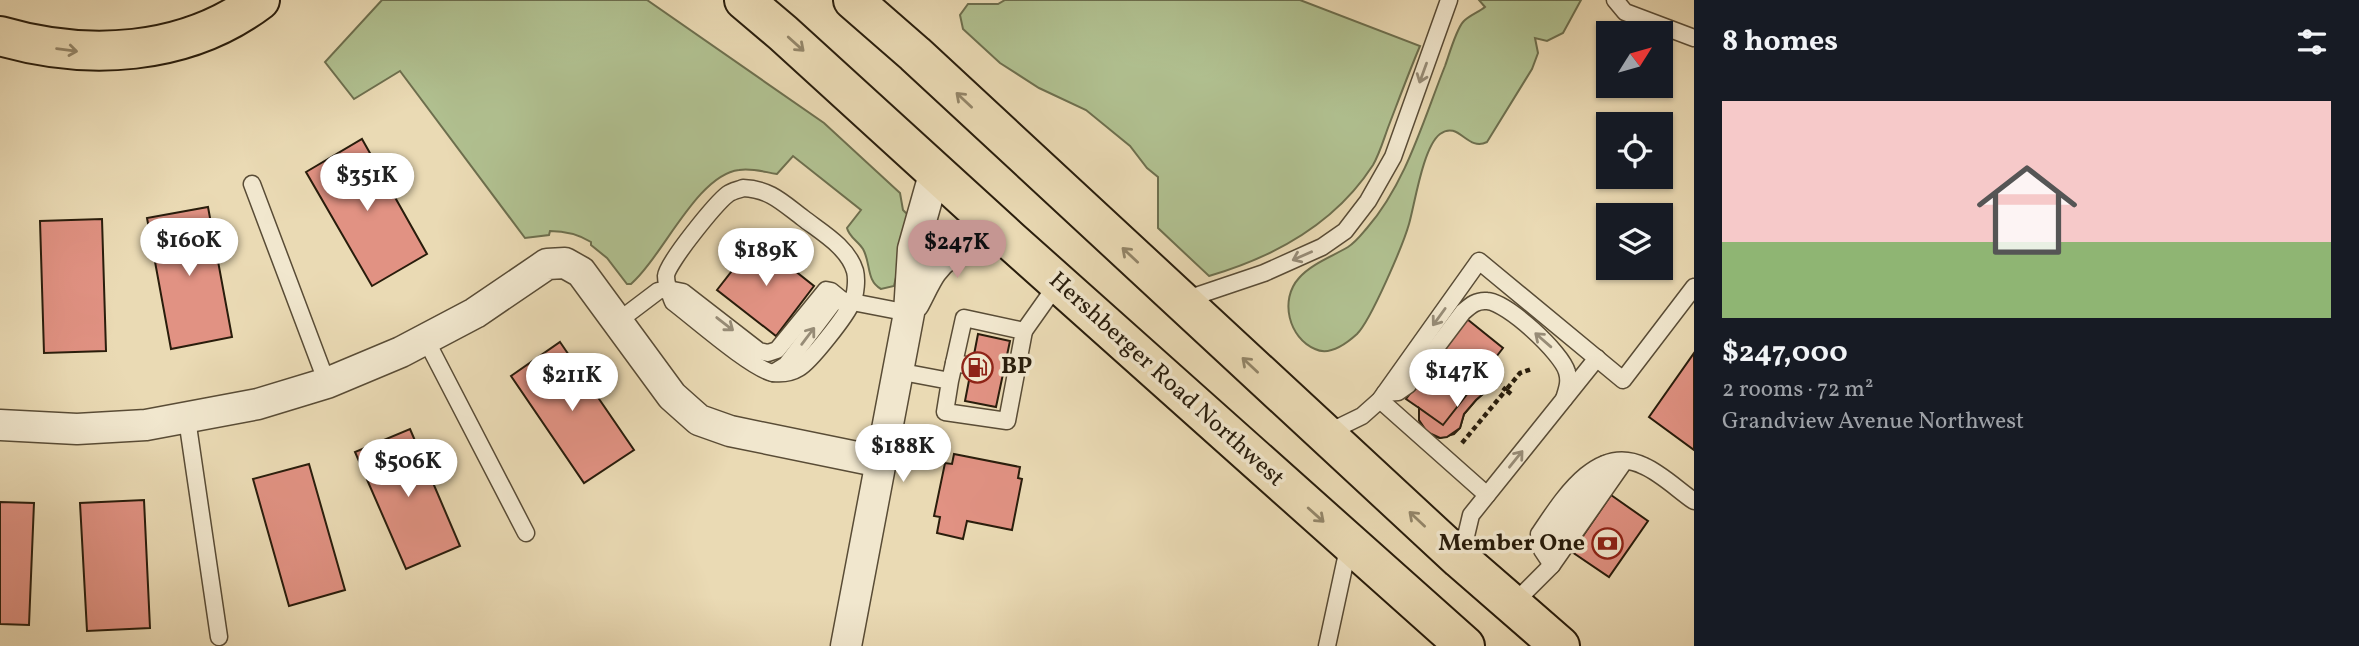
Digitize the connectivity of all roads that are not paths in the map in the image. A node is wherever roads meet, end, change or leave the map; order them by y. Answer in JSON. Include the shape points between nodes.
{"nodes":[{"id":1,"x":260,"y":0,"type":"edge"},
{"id":2,"x":744,"y":0,"type":"edge"},
{"id":3,"x":853,"y":0,"type":"edge"},
{"id":4,"x":880,"y":0,"type":"edge"},
{"id":5,"x":1615,"y":0,"type":"edge"},
{"id":6,"x":1448,"y":4,"type":"edge"},
{"id":7,"x":0,"y":36,"type":"edge"},
{"id":8,"x":1693,"y":36,"type":"edge"},
{"id":9,"x":915,"y":54,"type":"junction"},
{"id":10,"x":935,"y":171,"type":"junction"},
{"id":11,"x":252,"y":184,"type":"dead end"},
{"id":12,"x":1010,"y":240,"type":"junction"},
{"id":13,"x":1058,"y":283,"type":"junction"},
{"id":14,"x":1694,"y":287,"type":"edge"},
{"id":15,"x":668,"y":289,"type":"junction"},
{"id":16,"x":848,"y":301,"type":"junction"},
{"id":17,"x":1180,"y":302,"type":"junction"},
{"id":18,"x":909,"y":313,"type":"junction"},
{"id":19,"x":617,"y":322,"type":"junction"},
{"id":20,"x":1024,"y":331,"type":"junction"},
{"id":21,"x":426,"y":340,"type":"junction"},
{"id":22,"x":1597,"y":358,"type":"junction"},
{"id":23,"x":954,"y":363,"type":"junction"},
{"id":24,"x":972,"y":366,"type":"dead end"},
{"id":25,"x":897,"y":371,"type":"junction"},
{"id":26,"x":950,"y":381,"type":"junction"},
{"id":27,"x":327,"y":383,"type":"junction"},
{"id":28,"x":1382,"y":396,"type":"junction"},
{"id":29,"x":1564,"y":399,"type":"junction"},
{"id":30,"x":187,"y":419,"type":"junction"},
{"id":31,"x":0,"y":425,"type":"edge"},
{"id":32,"x":1324,"y":434,"type":"junction"},
{"id":33,"x":881,"y":462,"type":"junction"},
{"id":34,"x":1624,"y":462,"type":"junction"},
{"id":35,"x":1487,"y":495,"type":"junction"},
{"id":36,"x":1694,"y":501,"type":"edge"},
{"id":37,"x":526,"y":533,"type":"dead end"},
{"id":38,"x":1349,"y":544,"type":"junction"},
{"id":39,"x":1460,"y":559,"type":"junction"},
{"id":40,"x":1552,"y":565,"type":"junction"},
{"id":41,"x":1512,"y":605,"type":"junction"},
{"id":42,"x":219,"y":637,"type":"dead end"},
{"id":43,"x":846,"y":646,"type":"edge"},
{"id":44,"x":1327,"y":646,"type":"edge"},
{"id":45,"x":1465,"y":646,"type":"edge"},
{"id":46,"x":1560,"y":646,"type":"edge"}],
"edges":[{"from":7,"to":1,"type":"main road","one_way":true,"via":[[81,51],[130,51],[216,26]]},
{"from":2,"to":10,"type":"main road","name":"Hershberger Road Northwest","one_way":true},
{"from":3,"to":9,"type":"main road"},
{"from":4,"to":9,"type":"main road"},
{"from":5,"to":8,"type":"lane","via":[[1625,12]]},
{"from":6,"to":17,"type":"lane","one_way":true,"via":[[1393,157],[1345,231],[1322,247],[1264,273]]},
{"from":17,"to":9,"type":"main road","one_way":true},
{"from":10,"to":12,"type":"main road","name":"Hershberger Road Northwest"},
{"from":10,"to":18,"type":"street","via":[[913,249]]},
{"from":11,"to":27,"type":"lane"},
{"from":12,"to":13,"type":"main road","name":"Hershberger Road Northwest"},
{"from":12,"to":18,"type":"street","via":[[978,239],[953,251],[934,267]]},
{"from":13,"to":20,"type":"lane"},
{"from":13,"to":38,"type":"main road","name":"Hershberger Road Northwest","one_way":true},
{"from":14,"to":22,"type":"lane","via":[[1623,380]]},
{"from":15,"to":16,"type":"lane","one_way":true,"via":[[683,292],[759,351],[768,353],[777,350],[822,293],[831,291]]},
{"from":15,"to":16,"type":"lane","one_way":true,"via":[[673,302],[761,369],[773,373],[796,370],[807,363]]},
{"from":15,"to":16,"type":"lane","via":[[666,274],[671,263],[716,205],[729,193],[758,188],[772,194],[848,257],[855,271]]},
{"from":15,"to":19,"type":"lane","via":[[658,291]]},
{"from":16,"to":18,"type":"lane"},
{"from":32,"to":17,"type":"main road","one_way":true},
{"from":18,"to":25,"type":"street"},
{"from":19,"to":21,"type":"street","via":[[581,272],[565,262],[547,264]]},
{"from":19,"to":33,"type":"street","via":[[672,396],[699,420],[730,431]]},
{"from":20,"to":23,"type":"lane","via":[[964,318]]},
{"from":20,"to":26,"type":"lane","via":[[1010,373],[1007,421],[945,412]]},
{"from":21,"to":27,"type":"street"},
{"from":21,"to":37,"type":"lane"},
{"from":22,"to":28,"type":"lane","one_way":true,"via":[[1479,261]]},
{"from":22,"to":29,"type":"lane"},
{"from":23,"to":24,"type":"lane"},
{"from":23,"to":26,"type":"lane"},
{"from":25,"to":26,"type":"lane"},
{"from":25,"to":33,"type":"street"},
{"from":27,"to":30,"type":"street"},
{"from":29,"to":28,"type":"lane","one_way":true,"via":[[1569,383],[1559,355],[1507,309],[1484,300],[1464,312],[1408,385]]},
{"from":28,"to":32,"type":"lane","via":[[1362,416]]},
{"from":28,"to":35,"type":"lane"},
{"from":35,"to":29,"type":"lane","one_way":true},
{"from":30,"to":31,"type":"street","via":[[77,429]]},
{"from":30,"to":42,"type":"lane"},
{"from":39,"to":32,"type":"main road","one_way":true},
{"from":33,"to":43,"type":"street"},
{"from":34,"to":36,"type":"lane","via":[[1643,465]]},
{"from":34,"to":40,"type":"lane"},
{"from":34,"to":40,"type":"lane","via":[[1606,463],[1571,488],[1539,534]]},
{"from":35,"to":39,"type":"lane","via":[[1471,515]]},
{"from":38,"to":44,"type":"lane"},
{"from":38,"to":45,"type":"main road","name":"Hershberger Road Northwest"},
{"from":39,"to":41,"type":"main road"},
{"from":40,"to":41,"type":"lane"},
{"from":41,"to":46,"type":"main road"}]}
